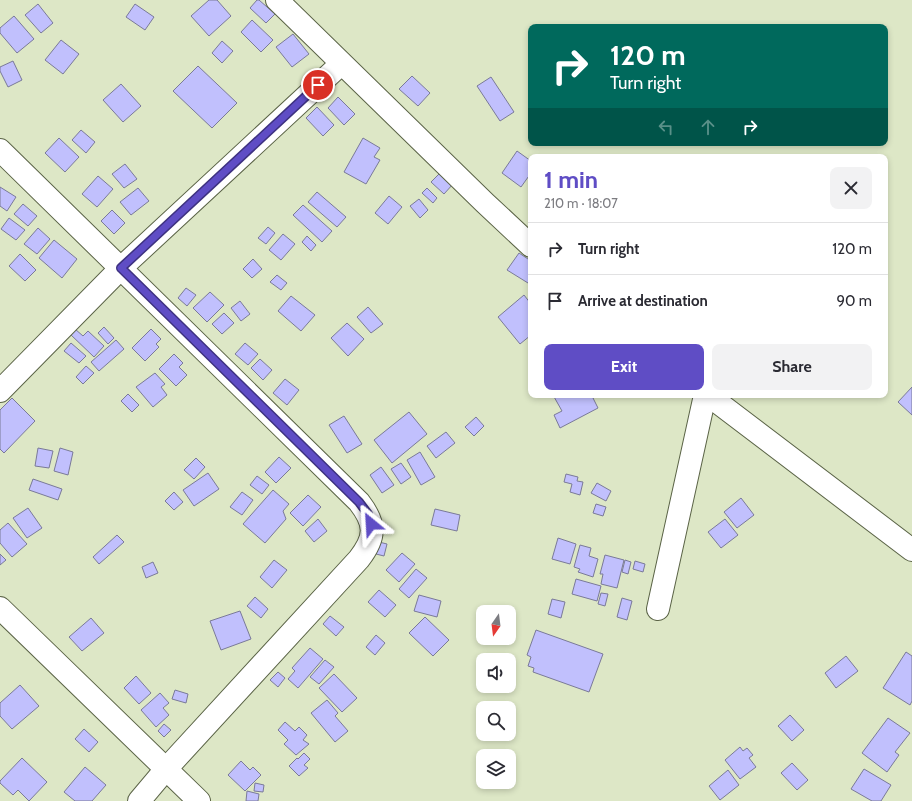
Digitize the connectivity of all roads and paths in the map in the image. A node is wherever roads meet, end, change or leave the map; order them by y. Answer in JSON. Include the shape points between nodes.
{"nodes":[{"id":1,"x":277,"y":0,"type":"edge"},
{"id":2,"x":341,"y":64,"type":"junction"},
{"id":3,"x":0,"y":150,"type":"edge"},
{"id":4,"x":528,"y":243,"type":"edge"},
{"id":5,"x":121,"y":268,"type":"junction"},
{"id":6,"x":0,"y":391,"type":"edge"},
{"id":7,"x":704,"y":398,"type":"edge"},
{"id":8,"x":712,"y":398,"type":"edge"},
{"id":9,"x":912,"y":550,"type":"edge"},
{"id":10,"x":0,"y":608,"type":"edge"},
{"id":11,"x":658,"y":609,"type":"dead end"},
{"id":12,"x":166,"y":768,"type":"junction"},
{"id":13,"x":139,"y":801,"type":"edge"},
{"id":14,"x":200,"y":801,"type":"edge"}],
"edges":[{"from":1,"to":2,"type":"street"},
{"from":2,"to":4,"type":"street"},
{"from":2,"to":5,"type":"street"},
{"from":3,"to":5,"type":"street"},
{"from":5,"to":6,"type":"street"},
{"from":5,"to":12,"type":"street","via":[[359,502],[368,514],[371,524],[368,548],[359,559]]},
{"from":7,"to":11,"type":"street"},
{"from":8,"to":9,"type":"street"},
{"from":10,"to":12,"type":"street"},
{"from":12,"to":13,"type":"street"},
{"from":12,"to":14,"type":"street"}]}
